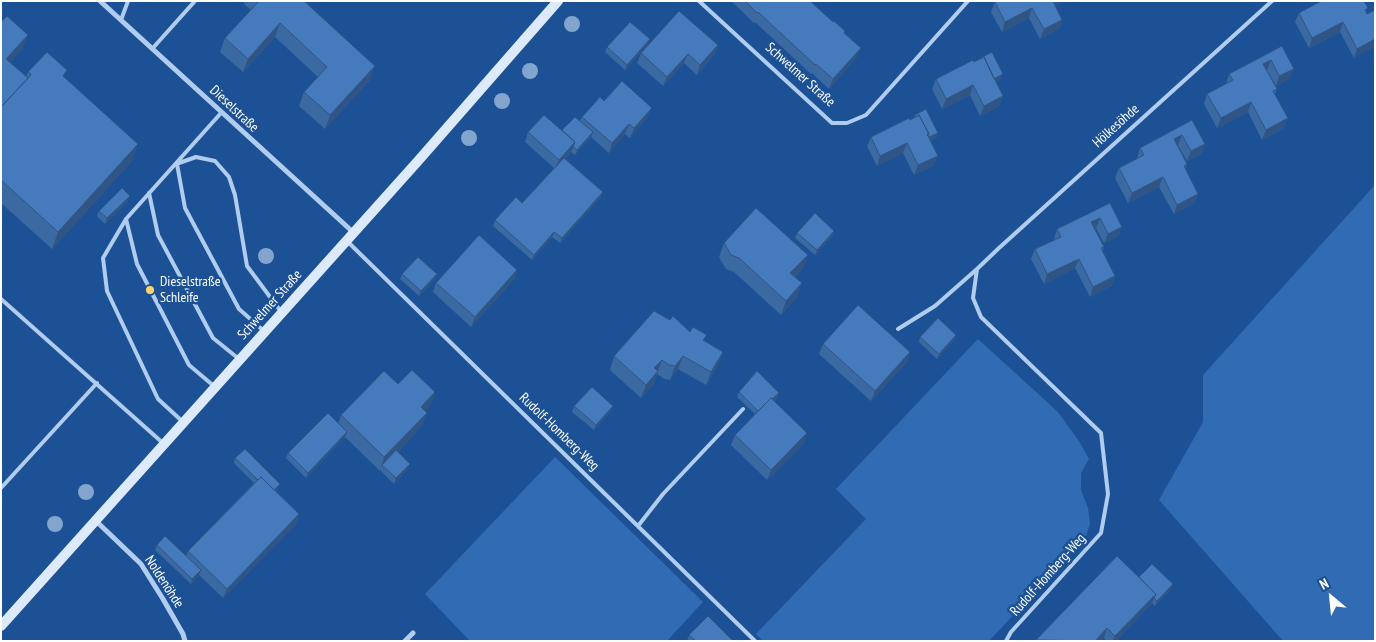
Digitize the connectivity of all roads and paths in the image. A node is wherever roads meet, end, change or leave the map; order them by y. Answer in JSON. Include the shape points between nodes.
{"nodes":[{"id":1,"x":100,"y":1,"type":"edge"},
{"id":2,"x":128,"y":1,"type":"edge"},
{"id":3,"x":195,"y":1,"type":"edge"},
{"id":4,"x":558,"y":1,"type":"edge"},
{"id":5,"x":699,"y":1,"type":"edge"},
{"id":6,"x":968,"y":1,"type":"edge"},
{"id":7,"x":1272,"y":1,"type":"edge"},
{"id":8,"x":121,"y":20,"type":"junction"},
{"id":9,"x":152,"y":49,"type":"junction"},
{"id":10,"x":222,"y":113,"type":"junction"},
{"id":11,"x":176,"y":164,"type":"junction"},
{"id":12,"x":149,"y":193,"type":"junction"},
{"id":13,"x":126,"y":219,"type":"junction"},
{"id":14,"x":350,"y":236,"type":"junction"},
{"id":15,"x":977,"y":269,"type":"junction"},
{"id":16,"x":1,"y":299,"type":"edge"},
{"id":17,"x":282,"y":313,"type":"junction"},
{"id":18,"x":898,"y":329,"type":"dead end"},
{"id":19,"x":264,"y":332,"type":"junction"},
{"id":20,"x":240,"y":360,"type":"junction"},
{"id":21,"x":96,"y":383,"type":"junction"},
{"id":22,"x":215,"y":387,"type":"junction"},
{"id":23,"x":742,"y":409,"type":"dead end"},
{"id":24,"x":184,"y":422,"type":"junction"},
{"id":25,"x":164,"y":444,"type":"junction"},
{"id":26,"x":1,"y":488,"type":"edge"},
{"id":27,"x":95,"y":520,"type":"junction"},
{"id":28,"x":638,"y":526,"type":"junction"},
{"id":29,"x":1,"y":626,"type":"edge"},
{"id":30,"x":413,"y":633,"type":"dead end"},
{"id":31,"x":185,"y":641,"type":"edge"},
{"id":32,"x":405,"y":641,"type":"edge"},
{"id":33,"x":755,"y":641,"type":"edge"},
{"id":34,"x":1006,"y":641,"type":"edge"}],
"edges":[{"from":1,"to":8,"type":"street","name":"Dieselstraße"},
{"from":2,"to":8,"type":"lane"},
{"from":3,"to":9,"type":"lane"},
{"from":4,"to":14,"type":"main road","name":"Schwelmer Straße"},
{"from":5,"to":6,"type":"lane","name":"Schwelmer Straße","via":[[832,123],[847,123],[866,115]]},
{"from":7,"to":15,"type":"lane","name":"Hölkesöhde"},
{"from":8,"to":9,"type":"street","name":"Dieselstraße"},
{"from":9,"to":10,"type":"street","name":"Dieselstraße"},
{"from":10,"to":11,"type":"lane"},
{"from":10,"to":14,"type":"street","name":"Dieselstraße"},
{"from":11,"to":12,"type":"lane"},
{"from":11,"to":17,"type":"lane","via":[[196,158],[216,161],[229,177],[247,266]]},
{"from":11,"to":19,"type":"lane","via":[[185,208],[239,309]]},
{"from":12,"to":13,"type":"lane"},
{"from":12,"to":20,"type":"lane","via":[[158,235],[213,338]]},
{"from":13,"to":22,"type":"lane","via":[[137,264],[184,357]]},
{"from":13,"to":24,"type":"lane","via":[[103,258],[107,291],[158,399]]},
{"from":14,"to":17,"type":"main road","name":"Schwelmer Straße"},
{"from":14,"to":28,"type":"lane","name":"Rudolf-Homberg-Weg"},
{"from":15,"to":18,"type":"lane","name":"Hölkesöhde","via":[[935,306]]},
{"from":15,"to":34,"type":"lane","name":"Rudolf-Homberg-Weg","via":[[973,298],[981,317],[1101,433],[1108,494],[1101,533]]},
{"from":16,"to":21,"type":"lane"},
{"from":17,"to":19,"type":"main road","name":"Schwelmer Straße"},
{"from":19,"to":20,"type":"main road","name":"Schwelmer Straße"},
{"from":20,"to":22,"type":"main road","name":"Schwelmer Straße"},
{"from":21,"to":25,"type":"lane"},
{"from":21,"to":26,"type":"lane"},
{"from":22,"to":24,"type":"main road","name":"Schwelmer Straße"},
{"from":23,"to":28,"type":"lane","via":[[663,494]]},
{"from":24,"to":25,"type":"main road","name":"Schwelmer Straße"},
{"from":25,"to":27,"type":"main road","name":"Schwelmer Straße"},
{"from":27,"to":29,"type":"main road","name":"Schwelmer Straße"},
{"from":27,"to":31,"type":"street","name":"Noldenöhde","via":[[142,564]]},
{"from":28,"to":33,"type":"lane","name":"Rudolf-Homberg-Weg"},
{"from":30,"to":32,"type":"street"}]}
